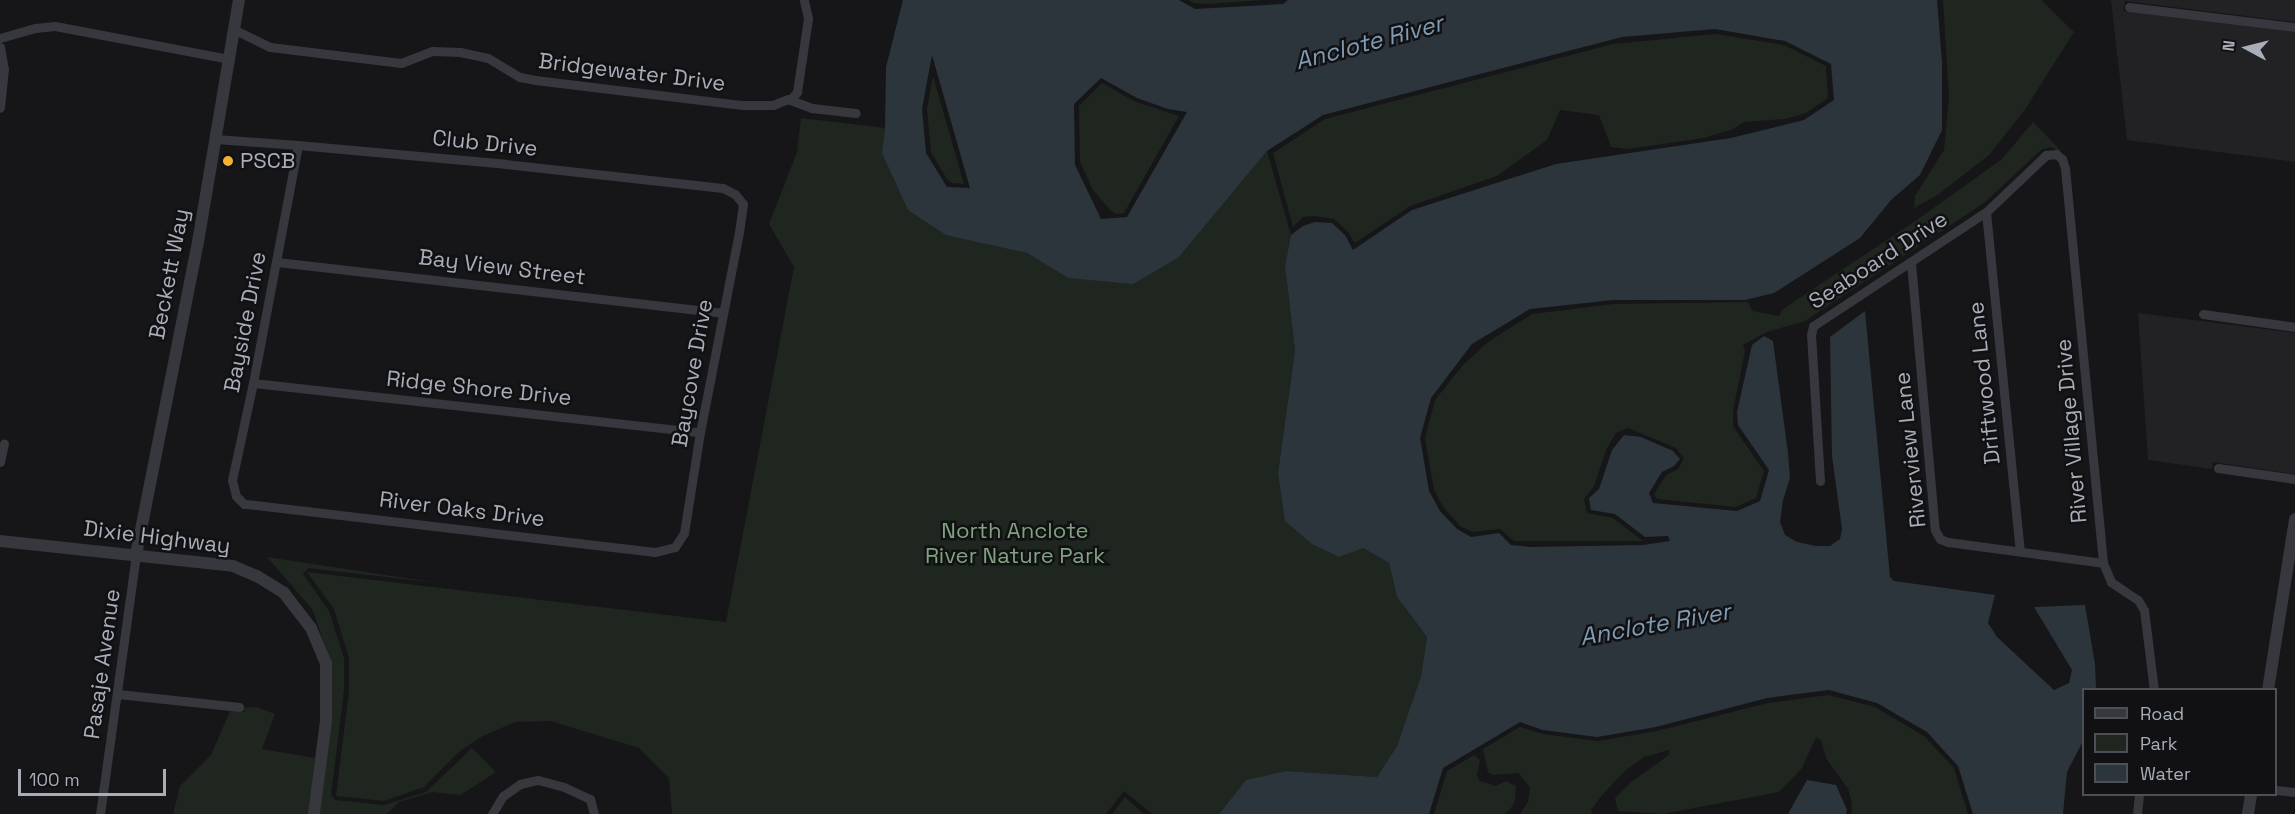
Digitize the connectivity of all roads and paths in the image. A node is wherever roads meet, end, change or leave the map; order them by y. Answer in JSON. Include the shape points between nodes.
{"nodes":[{"id":1,"x":239,"y":0,"type":"edge"},
{"id":2,"x":804,"y":0,"type":"edge"},
{"id":3,"x":2129,"y":7,"type":"dead end"},
{"id":4,"x":2295,"y":27,"type":"edge"},
{"id":5,"x":235,"y":30,"type":"junction"},
{"id":6,"x":0,"y":38,"type":"edge"},
{"id":7,"x":0,"y":47,"type":"edge"},
{"id":8,"x":230,"y":58,"type":"junction"},
{"id":9,"x":790,"y":100,"type":"junction"},
{"id":10,"x":0,"y":108,"type":"edge"},
{"id":11,"x":856,"y":113,"type":"dead end"},
{"id":12,"x":216,"y":139,"type":"junction"},
{"id":13,"x":298,"y":144,"type":"junction"},
{"id":14,"x":2056,"y":154,"type":"joint"},
{"id":15,"x":743,"y":204,"type":"joint"},
{"id":16,"x":1986,"y":212,"type":"junction"},
{"id":17,"x":277,"y":262,"type":"junction"},
{"id":18,"x":1911,"y":263,"type":"junction"},
{"id":19,"x":722,"y":313,"type":"junction"},
{"id":20,"x":2203,"y":314,"type":"dead end"},
{"id":21,"x":2295,"y":327,"type":"edge"},
{"id":22,"x":254,"y":383,"type":"junction"},
{"id":23,"x":700,"y":432,"type":"junction"},
{"id":24,"x":4,"y":443,"type":"dead end"},
{"id":25,"x":0,"y":462,"type":"edge"},
{"id":26,"x":2218,"y":468,"type":"dead end"},
{"id":27,"x":2295,"y":479,"type":"edge"},
{"id":28,"x":1821,"y":481,"type":"dead end"},
{"id":29,"x":244,"y":504,"type":"joint"},
{"id":30,"x":2295,"y":519,"type":"edge"},
{"id":31,"x":0,"y":540,"type":"edge"},
{"id":32,"x":675,"y":547,"type":"joint"},
{"id":33,"x":2020,"y":550,"type":"junction"},
{"id":34,"x":136,"y":555,"type":"junction"},
{"id":35,"x":2103,"y":563,"type":"junction"},
{"id":36,"x":2154,"y":688,"type":"edge"},
{"id":37,"x":2268,"y":688,"type":"edge"},
{"id":38,"x":118,"y":694,"type":"junction"},
{"id":39,"x":239,"y":707,"type":"dead end"},
{"id":40,"x":2277,"y":790,"type":"edge"},
{"id":41,"x":2295,"y":792,"type":"edge"},
{"id":42,"x":2139,"y":796,"type":"edge"},
{"id":43,"x":2251,"y":796,"type":"edge"},
{"id":44,"x":100,"y":814,"type":"edge"},
{"id":45,"x":314,"y":814,"type":"edge"},
{"id":46,"x":492,"y":814,"type":"edge"},
{"id":47,"x":594,"y":814,"type":"edge"},
{"id":48,"x":2138,"y":814,"type":"edge"},
{"id":49,"x":2248,"y":814,"type":"edge"}],
"edges":[{"from":1,"to":5,"type":"street","name":"Beckett Way"},
{"from":2,"to":9,"type":"street","via":[[808,18],[797,92]]},
{"from":3,"to":4,"type":"street"},
{"from":5,"to":8,"type":"street","name":"Beckett Way"},
{"from":5,"to":9,"type":"street","name":"Bridgewater Drive","via":[[266,46],[401,63],[433,51],[460,52],[488,58],[520,77],[535,80],[743,105],[773,105]]},
{"from":6,"to":8,"type":"street","via":[[35,27],[55,26]]},
{"from":7,"to":10,"type":"street","via":[[4,69]]},
{"from":8,"to":12,"type":"street","name":"Beckett Way"},
{"from":9,"to":11,"type":"street","name":"Bridgewater Drive","via":[[812,108]]},
{"from":12,"to":13,"type":"street","name":"Club Drive"},
{"from":12,"to":34,"type":"street","name":"Beckett Way"},
{"from":13,"to":15,"type":"street","name":"Club Drive","via":[[723,188]]},
{"from":13,"to":17,"type":"street","name":"Bayside Drive"},
{"from":14,"to":16,"type":"street","name":"Seaboard Drive","via":[[2046,154]]},
{"from":14,"to":35,"type":"street","name":"River Village Drive","via":[[2065,168]]},
{"from":15,"to":19,"type":"street","name":"Baycove Drive"},
{"from":16,"to":18,"type":"street","name":"Seaboard Drive"},
{"from":16,"to":33,"type":"street","name":"Driftwood Lane"},
{"from":17,"to":19,"type":"street","name":"Bay View Street"},
{"from":17,"to":22,"type":"street","name":"Bayside Drive"},
{"from":18,"to":28,"type":"street","name":"Seaboard Drive","via":[[1813,326]]},
{"from":18,"to":33,"type":"street","name":"Riverview Lane","via":[[1935,530],[1940,539],[1948,542]]},
{"from":19,"to":23,"type":"street","name":"Baycove Drive"},
{"from":20,"to":21,"type":"street"},
{"from":22,"to":23,"type":"street","name":"Ridge Shore Drive"},
{"from":22,"to":29,"type":"street","name":"Bayside Drive","via":[[232,480],[236,496]]},
{"from":23,"to":32,"type":"street","name":"Baycove Drive","via":[[684,533]]},
{"from":24,"to":25,"type":"street"},
{"from":26,"to":27,"type":"street"},
{"from":29,"to":32,"type":"street","name":"River Oaks Drive","via":[[655,552]]},
{"from":30,"to":37,"type":"street"},
{"from":31,"to":34,"type":"street","name":"Dixie Highway"},
{"from":33,"to":35,"type":"street","name":"Riverview Lane"},
{"from":34,"to":38,"type":"street","name":"Pasaje Avenue"},
{"from":34,"to":45,"type":"street","name":"Dixie Highway","via":[[224,565],[257,576],[284,593],[307,621],[320,644],[327,677],[326,721]]},
{"from":35,"to":36,"type":"street","name":"River Village Drive","via":[[2111,582],[2138,600],[2144,610]]},
{"from":38,"to":39,"type":"street"},
{"from":38,"to":44,"type":"street","name":"Pasaje Avenue"},
{"from":40,"to":41,"type":"street"},
{"from":42,"to":48,"type":"street"},
{"from":43,"to":49,"type":"street"},
{"from":46,"to":47,"type":"street","via":[[511,790],[538,780],[590,799]]}]}
